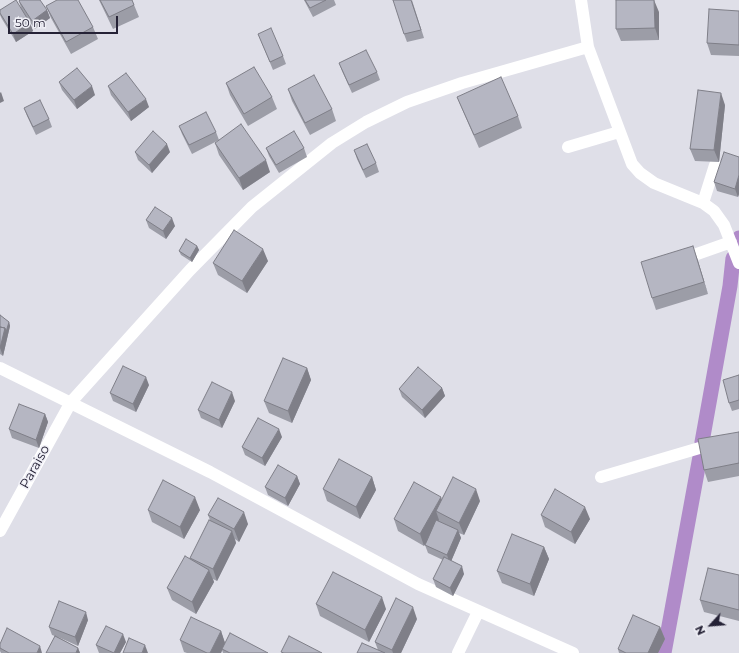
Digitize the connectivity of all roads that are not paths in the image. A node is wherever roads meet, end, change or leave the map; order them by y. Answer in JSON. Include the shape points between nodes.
{"nodes":[{"id":1,"x":581,"y":0,"type":"edge"},
{"id":2,"x":588,"y":47,"type":"junction"},
{"id":3,"x":619,"y":132,"type":"junction"},
{"id":4,"x":568,"y":147,"type":"dead end"},
{"id":5,"x":715,"y":165,"type":"dead end"},
{"id":6,"x":704,"y":202,"type":"junction"},
{"id":7,"x":731,"y":242,"type":"junction"},
{"id":8,"x":698,"y":254,"type":"dead end"},
{"id":9,"x":739,"y":263,"type":"edge"},
{"id":10,"x":0,"y":368,"type":"edge"},
{"id":11,"x":71,"y":402,"type":"junction"},
{"id":12,"x":739,"y":438,"type":"edge"},
{"id":13,"x":601,"y":477,"type":"dead end"},
{"id":14,"x":0,"y":531,"type":"edge"},
{"id":15,"x":478,"y":612,"type":"junction"},
{"id":16,"x":458,"y":653,"type":"edge"},
{"id":17,"x":573,"y":653,"type":"edge"}],
"edges":[{"from":1,"to":2,"type":"street"},
{"from":2,"to":3,"type":"street"},
{"from":2,"to":11,"type":"street","name":"Paraiso","via":[[407,102],[366,122],[332,143],[252,207],[190,270]]},
{"from":3,"to":4,"type":"street"},
{"from":3,"to":6,"type":"street","via":[[632,164],[640,173],[654,182]]},
{"from":5,"to":6,"type":"street"},
{"from":6,"to":7,"type":"street","via":[[724,225]]},
{"from":7,"to":8,"type":"street"},
{"from":7,"to":9,"type":"street"},
{"from":10,"to":11,"type":"street"},
{"from":11,"to":14,"type":"street","name":"Paraiso"},
{"from":11,"to":15,"type":"street","via":[[210,472],[418,584]]},
{"from":12,"to":13,"type":"street"},
{"from":15,"to":16,"type":"street"},
{"from":15,"to":17,"type":"street"}]}
